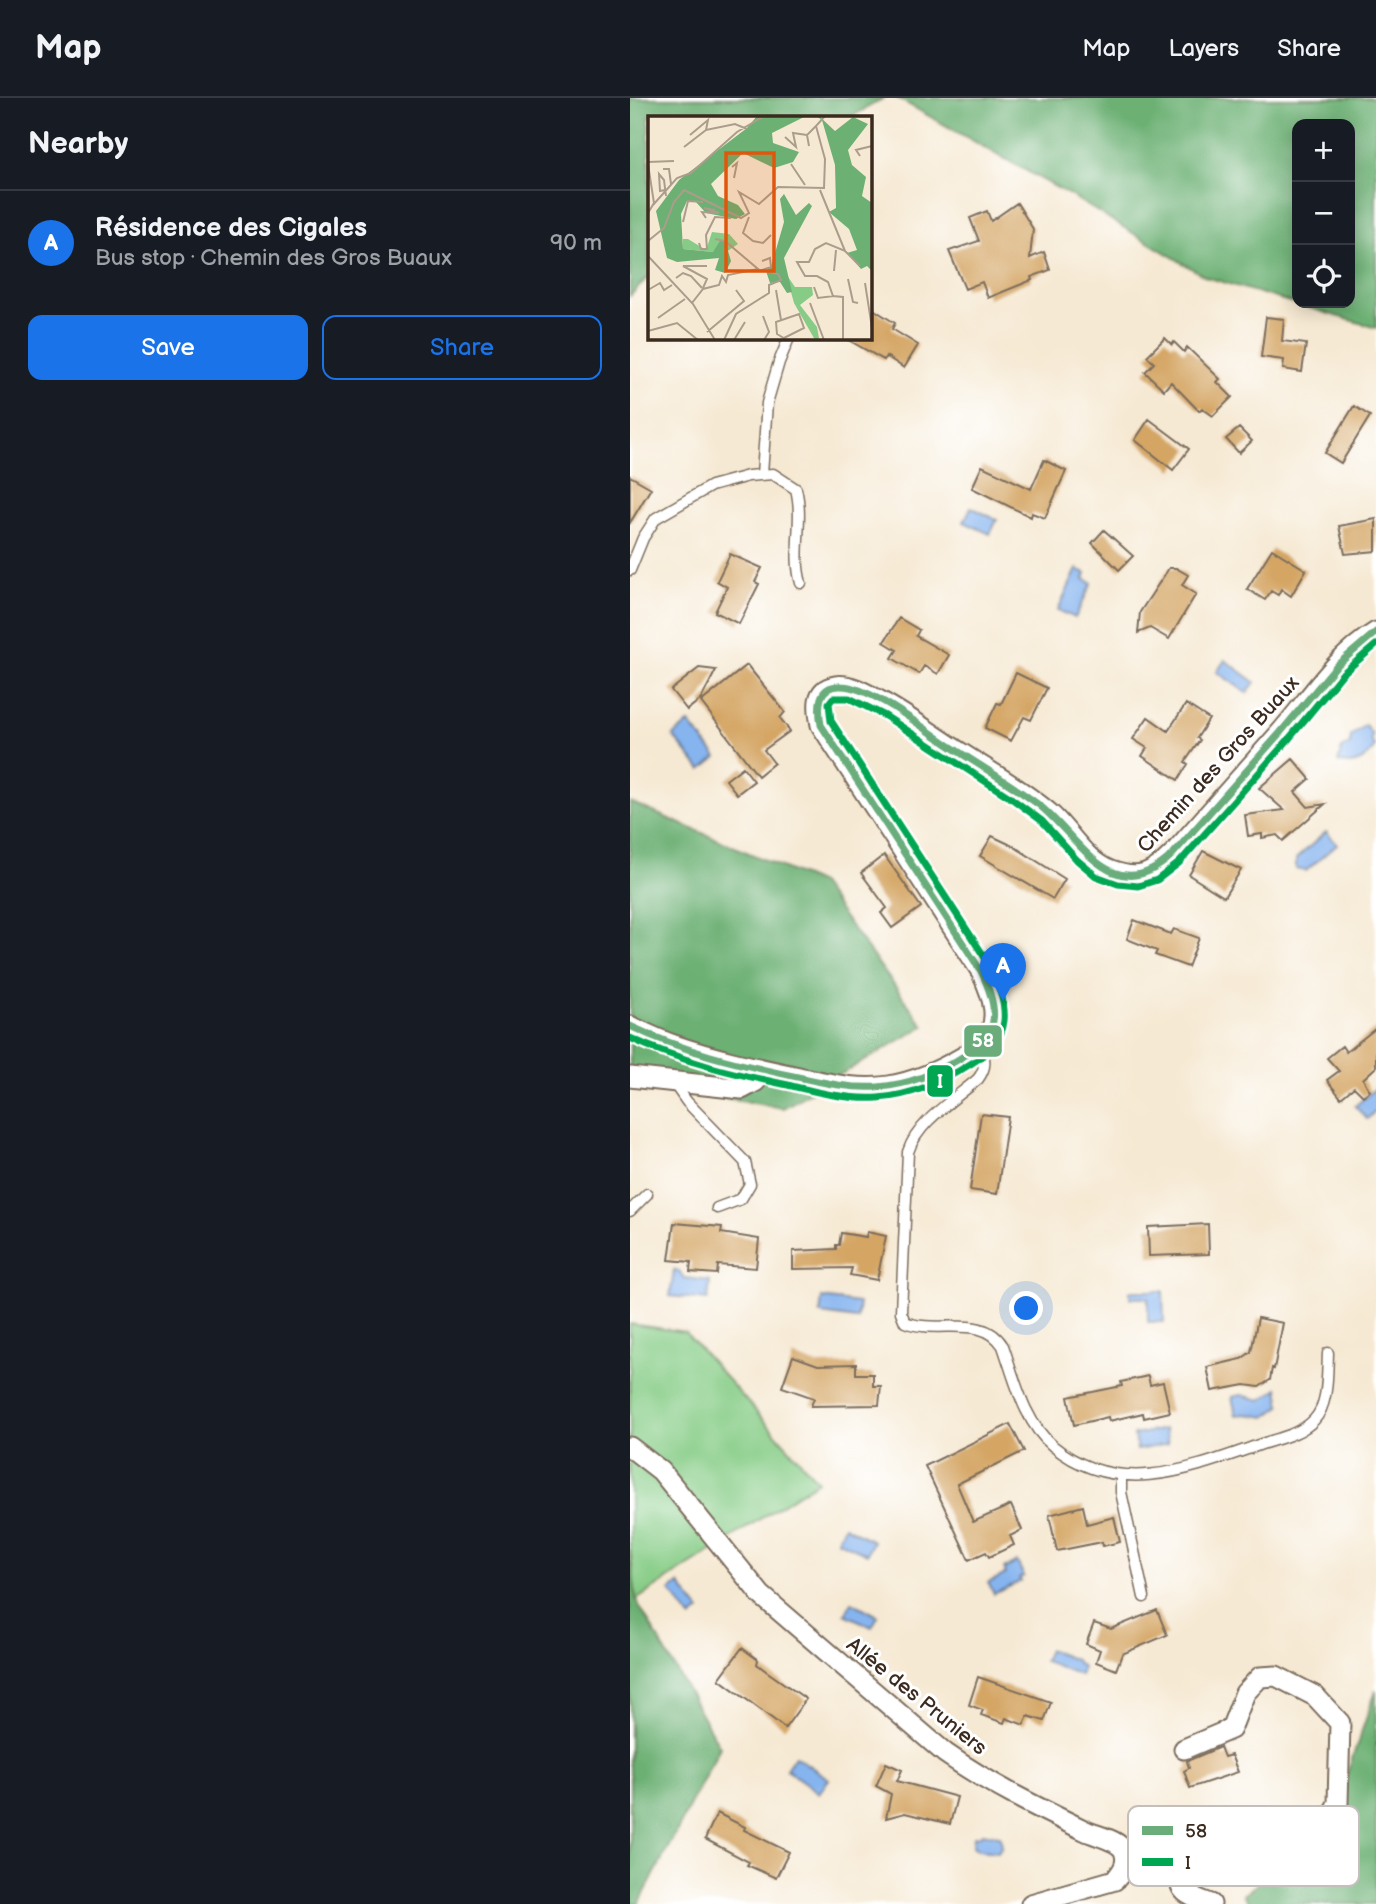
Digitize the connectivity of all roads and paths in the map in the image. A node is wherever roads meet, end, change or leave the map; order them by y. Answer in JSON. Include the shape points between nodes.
{"nodes":[{"id":1,"x":788,"y":340,"type":"edge"},
{"id":2,"x":762,"y":474,"type":"junction"},
{"id":3,"x":630,"y":570,"type":"edge"},
{"id":4,"x":801,"y":583,"type":"dead end"},
{"id":5,"x":1376,"y":632,"type":"edge"},
{"id":6,"x":630,"y":1026,"type":"edge"},
{"id":7,"x":981,"y":1045,"type":"junction"},
{"id":8,"x":766,"y":1070,"type":"junction"},
{"id":9,"x":630,"y":1077,"type":"edge"},
{"id":10,"x":673,"y":1081,"type":"junction"},
{"id":11,"x":647,"y":1194,"type":"dead end"},
{"id":12,"x":717,"y":1208,"type":"dead end"},
{"id":13,"x":630,"y":1211,"type":"edge"},
{"id":14,"x":1328,"y":1353,"type":"dead end"},
{"id":15,"x":630,"y":1447,"type":"edge"},
{"id":16,"x":1121,"y":1475,"type":"junction"},
{"id":17,"x":1144,"y":1597,"type":"dead end"},
{"id":18,"x":1184,"y":1749,"type":"dead end"},
{"id":19,"x":1336,"y":1806,"type":"edge"},
{"id":20,"x":1181,"y":1886,"type":"edge"},
{"id":21,"x":1031,"y":1904,"type":"edge"},
{"id":22,"x":1211,"y":1904,"type":"edge"}],
"edges":[{"from":1,"to":2,"type":"lane","via":[[767,402]]},
{"from":2,"to":3,"type":"lane","via":[[711,486],[656,518]]},
{"from":2,"to":4,"type":"lane","via":[[772,474],[796,489],[801,508],[797,570]]},
{"from":5,"to":7,"type":"street","name":"Chemin des Gros Buaux","via":[[1328,672],[1172,855],[1140,877],[1109,871],[1049,813],[880,701],[843,686],[820,694],[818,712],[829,739],[981,971],[995,1015]]},
{"from":6,"to":8,"type":"street","via":[[674,1045]]},
{"from":7,"to":8,"type":"street","via":[[926,1074],[887,1087],[839,1085]]},
{"from":7,"to":16,"type":"lane","via":[[984,1071],[922,1127],[908,1152],[901,1312],[905,1322],[916,1327],[974,1328],[998,1337],[1025,1407],[1050,1444],[1074,1461]]},
{"from":8,"to":10,"type":"street","via":[[742,1089]]},
{"from":9,"to":10,"type":"street"},
{"from":10,"to":12,"type":"lane","via":[[745,1162],[750,1184],[741,1199]]},
{"from":11,"to":13,"type":"lane"},
{"from":14,"to":16,"type":"lane","via":[[1321,1408],[1315,1420],[1297,1432],[1195,1467]]},
{"from":15,"to":21,"type":"street","name":"Allée des Pruniers","via":[[661,1471],[761,1595],[945,1754],[1124,1851],[1126,1862],[1115,1880]]},
{"from":16,"to":17,"type":"lane"},
{"from":18,"to":19,"type":"street","via":[[1231,1730],[1245,1693],[1260,1677],[1276,1676],[1315,1696],[1340,1723]]},
{"from":20,"to":22,"type":"street","via":[[1186,1894]]}]}
